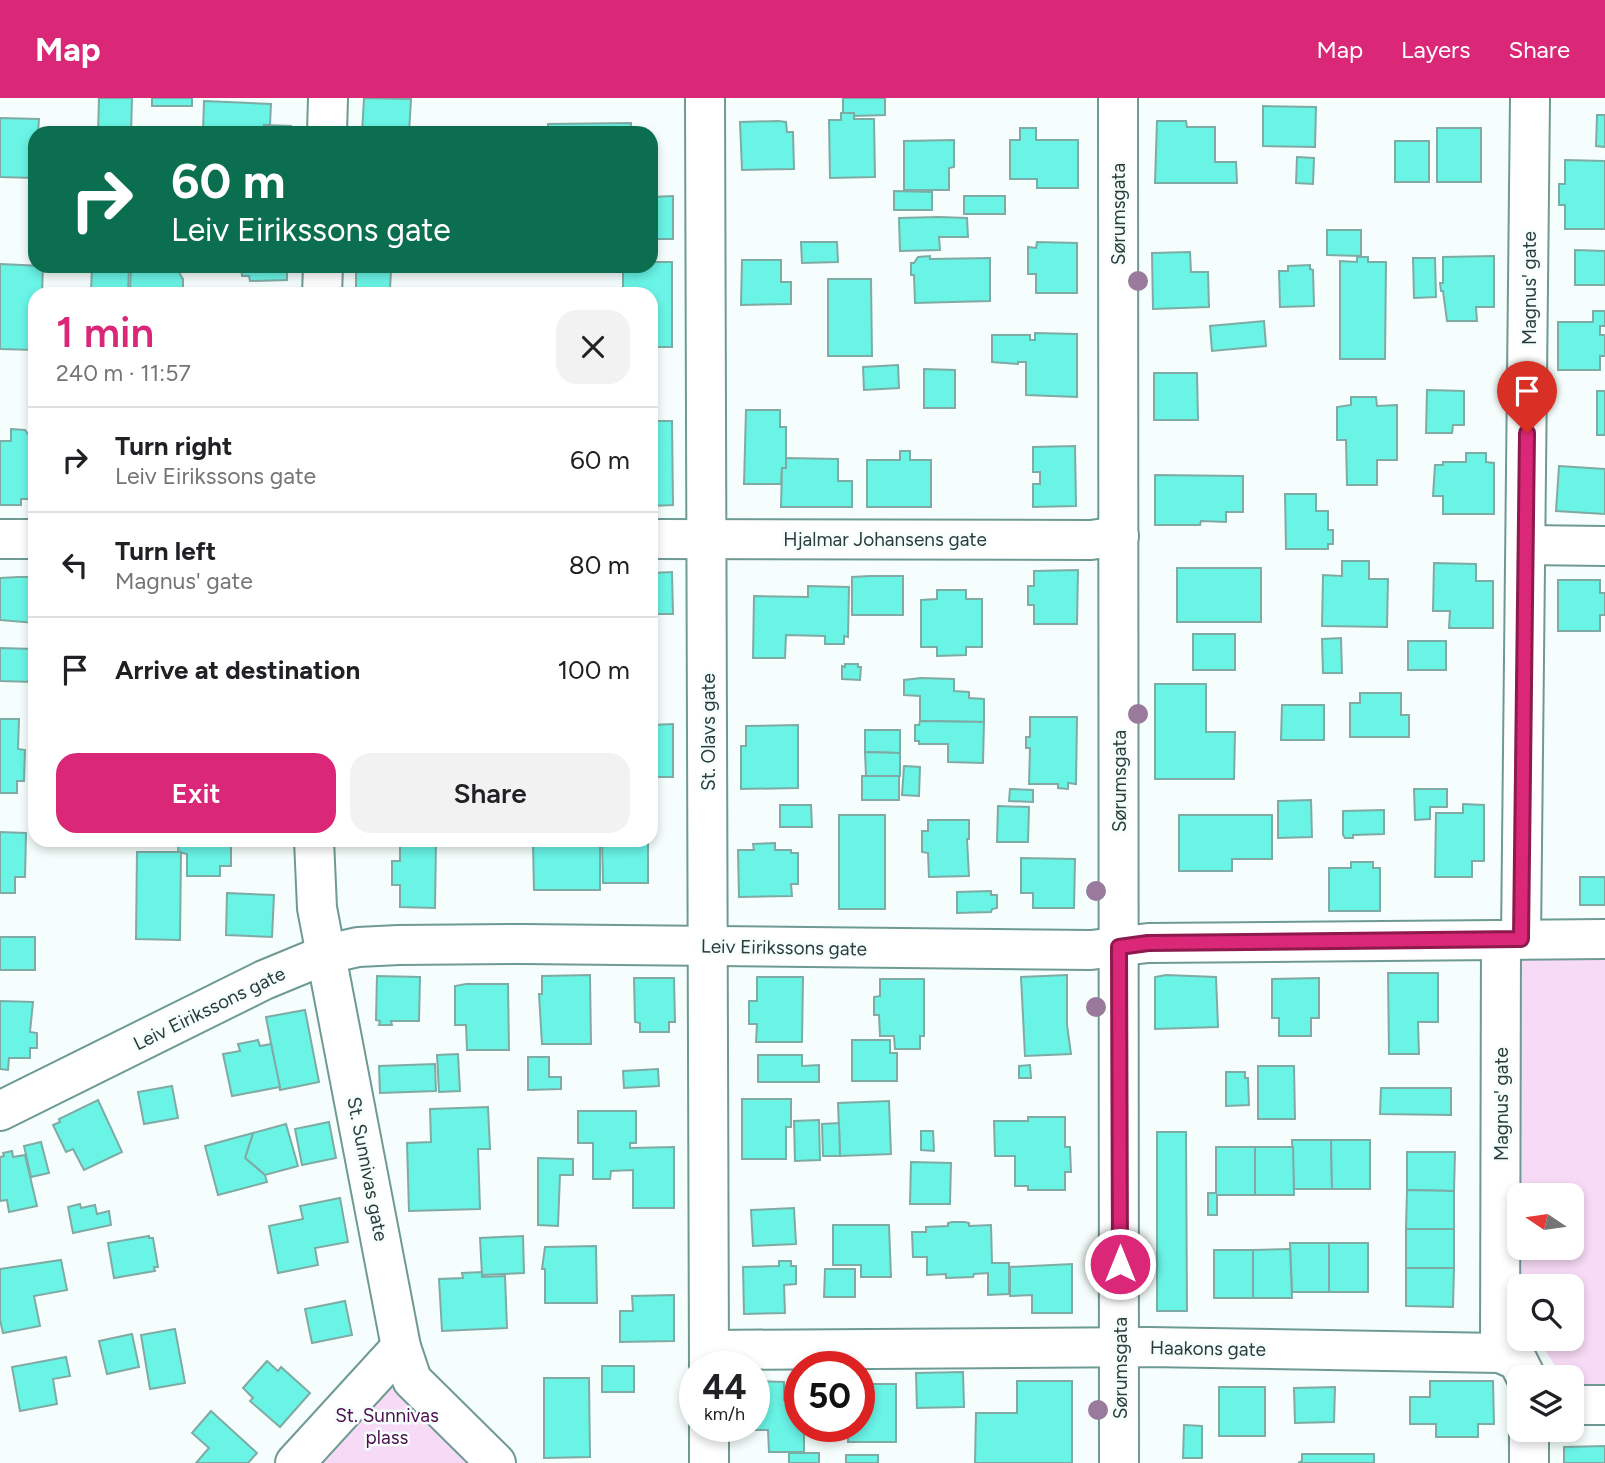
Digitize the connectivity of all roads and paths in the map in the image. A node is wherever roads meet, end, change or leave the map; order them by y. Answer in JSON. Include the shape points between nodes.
{"nodes":[{"id":1,"x":328,"y":98,"type":"edge"},
{"id":2,"x":705,"y":98,"type":"edge"},
{"id":3,"x":1118,"y":98,"type":"edge"},
{"id":4,"x":1530,"y":98,"type":"edge"},
{"id":5,"x":327,"y":126,"type":"edge"},
{"id":6,"x":1119,"y":536,"type":"junction"},
{"id":7,"x":0,"y":539,"type":"edge"},
{"id":8,"x":28,"y":539,"type":"edge"},
{"id":9,"x":658,"y":539,"type":"edge"},
{"id":10,"x":706,"y":539,"type":"junction"},
{"id":11,"x":1526,"y":545,"type":"junction"},
{"id":12,"x":1605,"y":546,"type":"edge"},
{"id":13,"x":314,"y":847,"type":"edge"},
{"id":14,"x":1511,"y":939,"type":"junction"},
{"id":15,"x":1605,"y":939,"type":"edge"},
{"id":16,"x":709,"y":947,"type":"junction"},
{"id":17,"x":1119,"y":947,"type":"junction"},
{"id":18,"x":327,"y":954,"type":"junction"},
{"id":19,"x":0,"y":1111,"type":"edge"},
{"id":20,"x":401,"y":1347,"type":"junction"},
{"id":21,"x":1121,"y":1347,"type":"junction"},
{"id":22,"x":709,"y":1351,"type":"edge"},
{"id":23,"x":770,"y":1356,"type":"edge"},
{"id":24,"x":1513,"y":1365,"type":"edge"},
{"id":25,"x":1584,"y":1405,"type":"edge"},
{"id":26,"x":1605,"y":1405,"type":"edge"},
{"id":27,"x":709,"y":1442,"type":"edge"},
{"id":28,"x":1529,"y":1442,"type":"edge"},
{"id":29,"x":295,"y":1463,"type":"edge"},
{"id":30,"x":496,"y":1463,"type":"edge"},
{"id":31,"x":709,"y":1463,"type":"edge"},
{"id":32,"x":1119,"y":1463,"type":"edge"},
{"id":33,"x":1529,"y":1463,"type":"edge"}],
"edges":[{"from":1,"to":5,"type":"street"},
{"from":2,"to":10,"type":"street","name":"St. Olavs gate"},
{"from":3,"to":6,"type":"street","name":"Sørumsgata"},
{"from":4,"to":11,"type":"street","name":"Magnus' gate"},
{"from":6,"to":10,"type":"street","name":"Hjalmar Johansens gate","via":[[1091,540]]},
{"from":6,"to":17,"type":"street","name":"Sørumsgata"},
{"from":7,"to":8,"type":"street"},
{"from":9,"to":10,"type":"street","name":"Hjalmar Johansens gate"},
{"from":10,"to":16,"type":"street","name":"St. Olavs gate"},
{"from":11,"to":12,"type":"street"},
{"from":11,"to":14,"type":"street","name":"Magnus' gate"},
{"from":13,"to":18,"type":"street","name":"St. Sunnivas gate","via":[[317,908]]},
{"from":14,"to":15,"type":"street","name":"Leiv Eirikssons gate"},
{"from":14,"to":17,"type":"street","name":"Leiv Eirikssons gate"},
{"from":14,"to":24,"type":"street","name":"Magnus' gate"},
{"from":16,"to":17,"type":"street","name":"Leiv Eirikssons gate"},
{"from":16,"to":18,"type":"street","name":"Leiv Eirikssons gate","via":[[399,945]]},
{"from":16,"to":22,"type":"street","name":"St. Olavs gate"},
{"from":17,"to":21,"type":"street","name":"Sørumsgata"},
{"from":18,"to":19,"type":"street","name":"Leiv Eirikssons gate","via":[[264,980]]},
{"from":18,"to":20,"type":"street","name":"St. Sunnivas gate"},
{"from":20,"to":29,"type":"street"},
{"from":20,"to":30,"type":"street","name":"St. Sunnivas gate","via":[[412,1380]]},
{"from":21,"to":23,"type":"street","name":"Haakons gate"},
{"from":21,"to":24,"type":"street","name":"Haakons gate"},
{"from":21,"to":32,"type":"street","name":"Sørumsgata"},
{"from":25,"to":26,"type":"street"},
{"from":27,"to":31,"type":"street"},
{"from":28,"to":33,"type":"street"}]}
